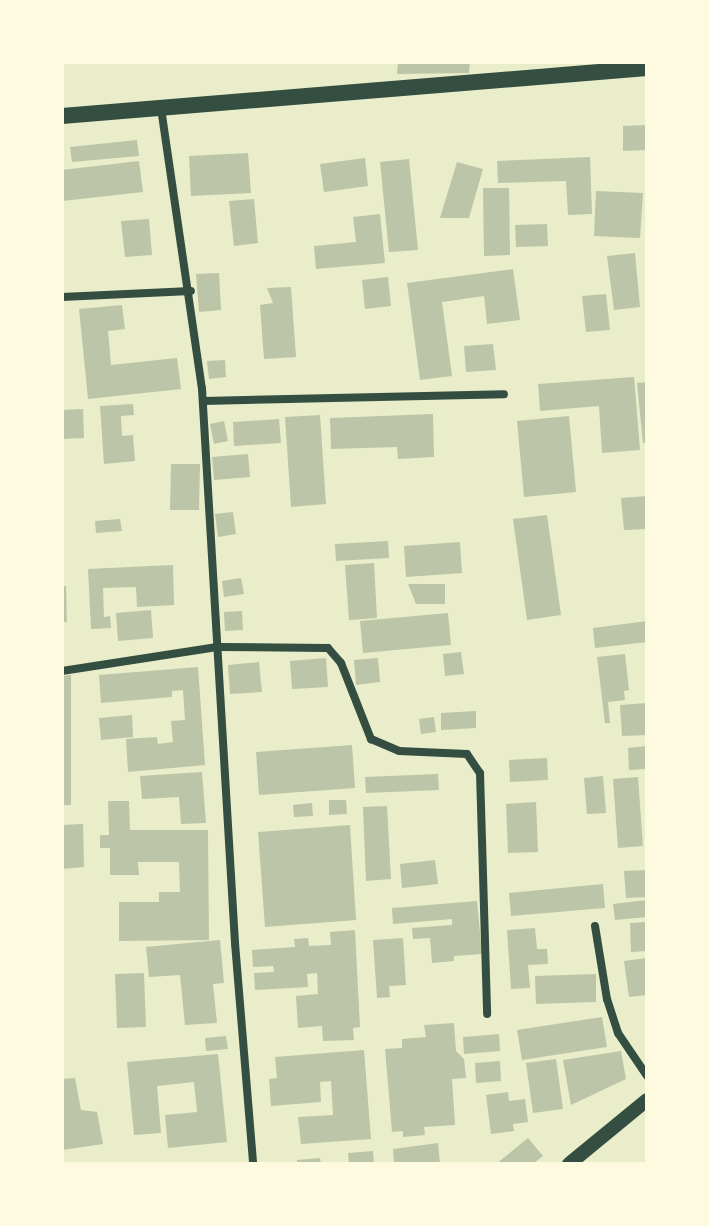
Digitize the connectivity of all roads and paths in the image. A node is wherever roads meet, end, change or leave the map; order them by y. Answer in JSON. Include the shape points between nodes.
{"nodes":[{"id":1,"x":647,"y":68,"type":"edge"},
{"id":2,"x":161,"y":108,"type":"junction"},
{"id":3,"x":62,"y":116,"type":"edge"},
{"id":4,"x":191,"y":291,"type":"junction"},
{"id":5,"x":62,"y":297,"type":"edge"},
{"id":6,"x":504,"y":394,"type":"dead end"},
{"id":7,"x":203,"y":401,"type":"junction"},
{"id":8,"x":217,"y":647,"type":"junction"},
{"id":9,"x":62,"y":671,"type":"edge"},
{"id":10,"x":595,"y":926,"type":"dead end"},
{"id":11,"x":487,"y":1014,"type":"dead end"},
{"id":12,"x":647,"y":1076,"type":"edge"},
{"id":13,"x":647,"y":1100,"type":"edge"},
{"id":14,"x":253,"y":1164,"type":"edge"},
{"id":15,"x":569,"y":1164,"type":"edge"}],
"edges":[{"from":1,"to":2,"type":"main road"},
{"from":2,"to":3,"type":"main road"},
{"from":2,"to":4,"type":"street"},
{"from":4,"to":5,"type":"street"},
{"from":4,"to":7,"type":"street"},
{"from":6,"to":7,"type":"street"},
{"from":7,"to":8,"type":"street"},
{"from":8,"to":9,"type":"street"},
{"from":8,"to":11,"type":"street","via":[[328,648],[341,663],[371,739],[399,751],[467,754],[480,773]]},
{"from":8,"to":14,"type":"street"},
{"from":10,"to":12,"type":"street","via":[[618,1033]]},
{"from":13,"to":15,"type":"street"}]}
